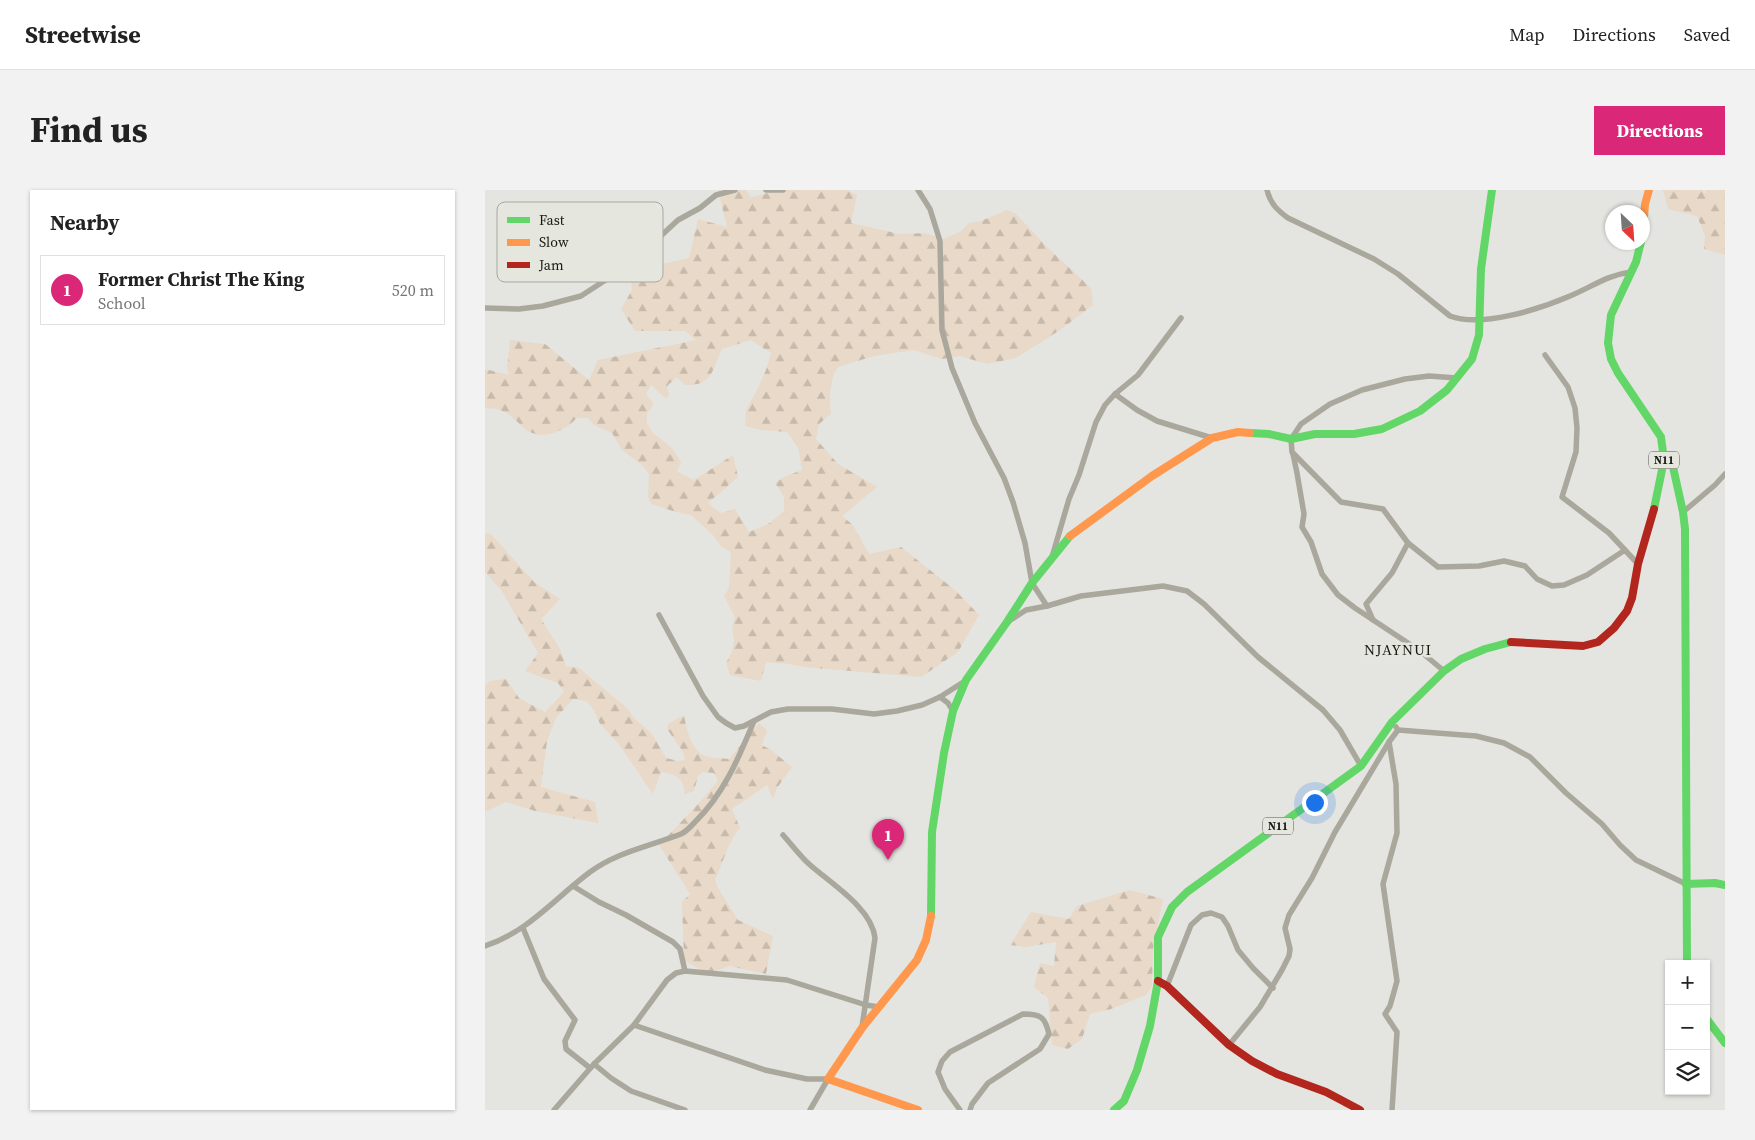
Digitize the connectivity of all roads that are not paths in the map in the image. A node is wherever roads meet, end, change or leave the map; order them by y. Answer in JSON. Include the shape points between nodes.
{"nodes":[{"id":1,"x":735,"y":190,"type":"edge"},
{"id":2,"x":766,"y":190,"type":"edge"},
{"id":3,"x":783,"y":190,"type":"edge"},
{"id":4,"x":918,"y":190,"type":"edge"},
{"id":5,"x":1267,"y":190,"type":"edge"},
{"id":6,"x":1492,"y":190,"type":"edge"},
{"id":7,"x":1649,"y":190,"type":"edge"},
{"id":8,"x":1645,"y":205,"type":"edge"},
{"id":9,"x":663,"y":234,"type":"edge"},
{"id":10,"x":1639,"y":250,"type":"edge"},
{"id":11,"x":1631,"y":272,"type":"junction"},
{"id":12,"x":603,"y":282,"type":"edge"},
{"id":13,"x":485,"y":308,"type":"edge"},
{"id":14,"x":1181,"y":318,"type":"dead end"},
{"id":15,"x":1481,"y":320,"type":"junction"},
{"id":16,"x":1545,"y":355,"type":"dead end"},
{"id":17,"x":1457,"y":378,"type":"junction"},
{"id":18,"x":1115,"y":394,"type":"junction"},
{"id":19,"x":1212,"y":438,"type":"junction"},
{"id":20,"x":1291,"y":439,"type":"junction"},
{"id":21,"x":1292,"y":452,"type":"junction"},
{"id":22,"x":1662,"y":452,"type":"junction"},
{"id":23,"x":1725,"y":474,"type":"edge"},
{"id":24,"x":1683,"y":512,"type":"junction"},
{"id":25,"x":1408,"y":543,"type":"junction"},
{"id":26,"x":1625,"y":550,"type":"junction"},
{"id":27,"x":1052,"y":557,"type":"junction"},
{"id":28,"x":1638,"y":564,"type":"junction"},
{"id":29,"x":1032,"y":583,"type":"junction"},
{"id":30,"x":1047,"y":606,"type":"junction"},
{"id":31,"x":659,"y":615,"type":"dead end"},
{"id":32,"x":1373,"y":620,"type":"junction"},
{"id":33,"x":1007,"y":622,"type":"junction"},
{"id":34,"x":1444,"y":671,"type":"junction"},
{"id":35,"x":966,"y":680,"type":"junction"},
{"id":36,"x":940,"y":698,"type":"junction"},
{"id":37,"x":953,"y":711,"type":"junction"},
{"id":38,"x":754,"y":720,"type":"junction"},
{"id":39,"x":1392,"y":722,"type":"junction"},
{"id":40,"x":1398,"y":730,"type":"junction"},
{"id":41,"x":1389,"y":742,"type":"junction"},
{"id":42,"x":1361,"y":766,"type":"junction"},
{"id":43,"x":783,"y":835,"type":"dead end"},
{"id":44,"x":1686,"y":884,"type":"junction"},
{"id":45,"x":1725,"y":885,"type":"edge"},
{"id":46,"x":573,"y":886,"type":"junction"},
{"id":47,"x":523,"y":928,"type":"junction"},
{"id":48,"x":485,"y":946,"type":"edge"},
{"id":49,"x":1687,"y":960,"type":"edge"},
{"id":50,"x":685,"y":971,"type":"junction"},
{"id":51,"x":1158,"y":981,"type":"junction"},
{"id":52,"x":1167,"y":986,"type":"junction"},
{"id":53,"x":1273,"y":988,"type":"junction"},
{"id":54,"x":866,"y":1005,"type":"junction"},
{"id":55,"x":879,"y":1007,"type":"junction"},
{"id":56,"x":634,"y":1025,"type":"junction"},
{"id":57,"x":1710,"y":1025,"type":"edge"},
{"id":58,"x":862,"y":1028,"type":"junction"},
{"id":59,"x":1725,"y":1043,"type":"edge"},
{"id":60,"x":1229,"y":1045,"type":"junction"},
{"id":61,"x":592,"y":1066,"type":"junction"},
{"id":62,"x":828,"y":1078,"type":"junction"},
{"id":63,"x":554,"y":1110,"type":"edge"},
{"id":64,"x":685,"y":1110,"type":"edge"},
{"id":65,"x":810,"y":1110,"type":"edge"},
{"id":66,"x":918,"y":1110,"type":"edge"},
{"id":67,"x":960,"y":1110,"type":"edge"},
{"id":68,"x":970,"y":1110,"type":"edge"},
{"id":69,"x":1114,"y":1110,"type":"edge"},
{"id":70,"x":1360,"y":1110,"type":"edge"},
{"id":71,"x":1392,"y":1110,"type":"edge"}],
"edges":[{"from":1,"to":9,"type":"street","via":[[717,195],[678,220]]},
{"from":2,"to":3,"type":"street"},
{"from":4,"to":29,"type":"street","via":[[930,209],[940,241],[942,330],[952,368],[1013,502]]},
{"from":5,"to":15,"type":"street","via":[[1276,209],[1288,218],[1398,274],[1450,316]]},
{"from":6,"to":15,"type":"main road","via":[[1481,268]]},
{"from":7,"to":8,"type":"main road"},
{"from":10,"to":11,"type":"main road","number":"N11"},
{"from":11,"to":15,"type":"street","via":[[1604,278],[1550,303]]},
{"from":11,"to":22,"type":"main road","number":"N11","via":[[1611,316],[1608,342],[1618,373],[1661,437]]},
{"from":12,"to":13,"type":"street","via":[[581,296],[543,306]]},
{"from":14,"to":18,"type":"street","via":[[1138,375]]},
{"from":15,"to":17,"type":"main road","via":[[1472,359]]},
{"from":16,"to":26,"type":"street","via":[[1568,387],[1575,408],[1576,452],[1562,497],[1609,532]]},
{"from":17,"to":20,"type":"main road","via":[[1420,411],[1383,429]]},
{"from":17,"to":20,"type":"street","via":[[1413,378],[1362,390],[1331,404],[1301,424]]},
{"from":18,"to":19,"type":"street","via":[[1157,421]]},
{"from":18,"to":27,"type":"street","via":[[1097,422]]},
{"from":19,"to":20,"type":"main road","via":[[1238,432]]},
{"from":19,"to":27,"type":"main road","via":[[1152,476],[1070,536]]},
{"from":20,"to":21,"type":"street"},
{"from":21,"to":25,"type":"street","via":[[1341,502],[1383,510]]},
{"from":21,"to":32,"type":"street","via":[[1303,514],[1302,527],[1323,574],[1338,595]]},
{"from":22,"to":24,"type":"main road","via":[[1673,466]]},
{"from":22,"to":28,"type":"main road","number":"N11","via":[[1663,470]]},
{"from":23,"to":24,"type":"street"},
{"from":24,"to":44,"type":"main road"},
{"from":25,"to":26,"type":"street","via":[[1438,567],[1479,566],[1504,560],[1525,566],[1537,579],[1552,586],[1564,585],[1587,575]]},
{"from":25,"to":32,"type":"street","via":[[1392,573],[1366,604]]},
{"from":26,"to":28,"type":"street"},
{"from":27,"to":29,"type":"main road"},
{"from":28,"to":34,"type":"main road","number":"N11","via":[[1627,611],[1598,642],[1583,646],[1508,642],[1461,659]]},
{"from":29,"to":30,"type":"street"},
{"from":29,"to":33,"type":"main road"},
{"from":30,"to":33,"type":"street","via":[[1026,610]]},
{"from":30,"to":42,"type":"street","via":[[1081,596],[1163,586],[1187,590],[1258,657],[1323,710],[1340,730]]},
{"from":31,"to":38,"type":"street","via":[[718,717],[735,728]]},
{"from":32,"to":34,"type":"street"},
{"from":33,"to":35,"type":"main road"},
{"from":34,"to":39,"type":"main road","number":"N11"},
{"from":35,"to":36,"type":"street"},
{"from":35,"to":37,"type":"main road"},
{"from":36,"to":37,"type":"street"},
{"from":36,"to":38,"type":"street","via":[[874,714],[832,709],[787,709]]},
{"from":37,"to":55,"type":"main road","via":[[932,832],[931,916],[926,940],[917,960]]},
{"from":38,"to":46,"type":"street","via":[[737,762],[707,811],[683,833],[622,854],[591,871]]},
{"from":39,"to":40,"type":"street"},
{"from":39,"to":42,"type":"main road","number":"N11"},
{"from":40,"to":41,"type":"street"},
{"from":40,"to":44,"type":"street","via":[[1475,736],[1510,746],[1530,757],[1637,860]]},
{"from":41,"to":53,"type":"street","via":[[1289,915],[1285,928],[1289,956]]},
{"from":41,"to":71,"type":"street","via":[[1396,784],[1397,833],[1383,884],[1397,981],[1385,1014],[1397,1032]]},
{"from":42,"to":51,"type":"main road","number":"N11","via":[[1187,892],[1172,908],[1158,937]]},
{"from":43,"to":54,"type":"street","via":[[808,863],[853,900],[873,928],[875,938]]},
{"from":44,"to":45,"type":"main road"},
{"from":44,"to":49,"type":"main road"},
{"from":46,"to":47,"type":"street"},
{"from":46,"to":50,"type":"street","via":[[673,942],[680,949]]},
{"from":47,"to":48,"type":"street"},
{"from":47,"to":61,"type":"street","via":[[544,979],[575,1020],[565,1041],[566,1049]]},
{"from":50,"to":54,"type":"street","via":[[787,980]]},
{"from":50,"to":56,"type":"street","via":[[667,980]]},
{"from":51,"to":52,"type":"main road"},
{"from":51,"to":69,"type":"main road","number":"N11","via":[[1150,1026],[1137,1070],[1124,1101]]},
{"from":52,"to":53,"type":"street","via":[[1191,925],[1202,915],[1211,913],[1222,917],[1238,950]]},
{"from":52,"to":60,"type":"main road"},
{"from":53,"to":60,"type":"street"},
{"from":54,"to":55,"type":"street"},
{"from":54,"to":58,"type":"street"},
{"from":55,"to":58,"type":"main road"},
{"from":56,"to":61,"type":"street"},
{"from":56,"to":62,"type":"street","via":[[765,1070],[807,1079]]},
{"from":57,"to":59,"type":"main road"},
{"from":58,"to":62,"type":"main road"},
{"from":60,"to":70,"type":"main road","via":[[1277,1074],[1326,1092]]},
{"from":61,"to":63,"type":"street"},
{"from":61,"to":64,"type":"street","via":[[631,1091]]},
{"from":62,"to":65,"type":"street"},
{"from":62,"to":66,"type":"main road"},
{"from":67,"to":68,"type":"street","via":[[938,1072],[942,1061],[950,1052],[1023,1014],[1037,1014],[1047,1023],[1049,1034],[1040,1049],[988,1083]]}]}
